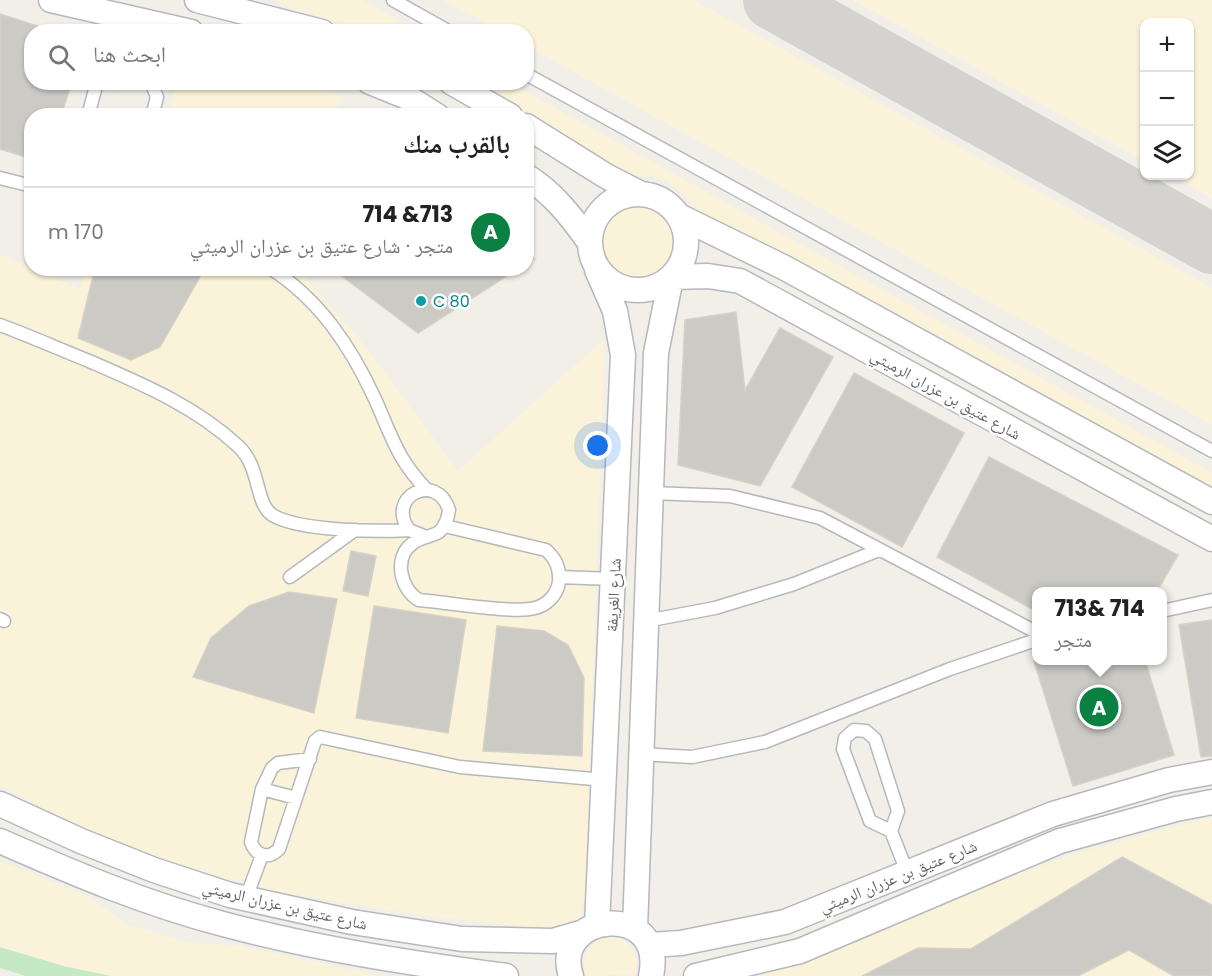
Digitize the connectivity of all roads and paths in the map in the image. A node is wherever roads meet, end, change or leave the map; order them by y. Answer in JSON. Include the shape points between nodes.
{"nodes":[{"id":1,"x":51,"y":0,"type":"edge"},
{"id":2,"x":197,"y":0,"type":"edge"},
{"id":3,"x":393,"y":0,"type":"edge"},
{"id":4,"x":138,"y":24,"type":"edge"},
{"id":5,"x":291,"y":24,"type":"edge"},
{"id":6,"x":436,"y":24,"type":"edge"},
{"id":7,"x":534,"y":78,"type":"edge"},
{"id":8,"x":95,"y":90,"type":"edge"},
{"id":9,"x":154,"y":90,"type":"edge"},
{"id":10,"x":388,"y":90,"type":"edge"},
{"id":11,"x":465,"y":90,"type":"edge"},
{"id":12,"x":90,"y":108,"type":"edge"},
{"id":13,"x":154,"y":108,"type":"edge"},
{"id":14,"x":424,"y":108,"type":"edge"},
{"id":15,"x":496,"y":108,"type":"edge"},
{"id":16,"x":534,"y":131,"type":"edge"},
{"id":17,"x":0,"y":178,"type":"edge"},
{"id":18,"x":534,"y":181,"type":"edge"},
{"id":19,"x":24,"y":184,"type":"edge"},
{"id":20,"x":640,"y":194,"type":"junction"},
{"id":21,"x":679,"y":216,"type":"junction"},
{"id":22,"x":588,"y":240,"type":"junction"},
{"id":23,"x":597,"y":270,"type":"junction"},
{"id":24,"x":280,"y":276,"type":"edge"},
{"id":25,"x":671,"y":278,"type":"junction"},
{"id":26,"x":0,"y":325,"type":"edge"},
{"id":27,"x":1212,"y":451,"type":"edge"},
{"id":28,"x":427,"y":490,"type":"junction"},
{"id":29,"x":651,"y":493,"type":"junction"},
{"id":30,"x":1212,"y":502,"type":"edge"},
{"id":31,"x":445,"y":526,"type":"junction"},
{"id":32,"x":355,"y":530,"type":"junction"},
{"id":33,"x":409,"y":530,"type":"junction"},
{"id":34,"x":424,"y":536,"type":"junction"},
{"id":35,"x":1212,"y":539,"type":"edge"},
{"id":36,"x":879,"y":550,"type":"junction"},
{"id":37,"x":290,"y":577,"type":"dead end"},
{"id":38,"x":559,"y":577,"type":"junction"},
{"id":39,"x":613,"y":579,"type":"junction"},
{"id":40,"x":1212,"y":600,"type":"edge"},
{"id":41,"x":1167,"y":610,"type":"edge"},
{"id":42,"x":646,"y":621,"type":"junction"},
{"id":43,"x":1032,"y":630,"type":"edge"},
{"id":44,"x":1032,"y":641,"type":"edge"},
{"id":45,"x":640,"y":754,"type":"junction"},
{"id":46,"x":310,"y":759,"type":"junction"},
{"id":47,"x":1212,"y":772,"type":"edge"},
{"id":48,"x":604,"y":780,"type":"junction"},
{"id":49,"x":262,"y":789,"type":"junction"},
{"id":50,"x":296,"y":798,"type":"junction"},
{"id":51,"x":1212,"y":802,"type":"edge"},
{"id":52,"x":0,"y":804,"type":"edge"},
{"id":53,"x":891,"y":831,"type":"junction"},
{"id":54,"x":0,"y":841,"type":"edge"},
{"id":55,"x":262,"y":855,"type":"junction"},
{"id":56,"x":907,"y":872,"type":"junction"},
{"id":57,"x":246,"y":898,"type":"junction"},
{"id":58,"x":590,"y":928,"type":"junction"},
{"id":59,"x":642,"y":937,"type":"junction"},
{"id":60,"x":506,"y":976,"type":"edge"},
{"id":61,"x":571,"y":976,"type":"edge"},
{"id":62,"x":651,"y":976,"type":"edge"},
{"id":63,"x":696,"y":976,"type":"edge"}],
"edges":[{"from":1,"to":4,"type":"street"},
{"from":2,"to":5,"type":"street"},
{"from":3,"to":6,"type":"lane"},
{"from":7,"to":27,"type":"lane"},
{"from":8,"to":12,"type":"lane"},
{"from":9,"to":13,"type":"lane"},
{"from":10,"to":14,"type":"street"},
{"from":11,"to":15,"type":"street"},
{"from":16,"to":20,"type":"street"},
{"from":17,"to":19,"type":"lane"},
{"from":18,"to":22,"type":"street","via":[[560,203]]},
{"from":20,"to":21,"type":"street","via":[[656,197]]},
{"from":20,"to":22,"type":"street","via":[[611,201],[592,225]]},
{"from":21,"to":25,"type":"street","via":[[687,242],[685,255]]},
{"from":21,"to":30,"type":"street","name":"شارع عتيق بن عزران الرميثي","via":[[785,268]]},
{"from":22,"to":23,"type":"street"},
{"from":23,"to":25,"type":"street","via":[[609,282],[640,291]]},
{"from":23,"to":39,"type":"street","name":"شارع الغريفة","via":[[615,311],[623,355]]},
{"from":24,"to":28,"type":"lane","via":[[304,294],[344,342],[398,454]]},
{"from":25,"to":29,"type":"street","name":"شارع الغريفة","via":[[656,353]]},
{"from":25,"to":35,"type":"street","name":"شارع عتيق بن عزران الرميثي","via":[[708,276],[740,281]]},
{"from":26,"to":32,"type":"lane","via":[[146,386],[211,422],[248,455],[257,475],[261,501],[277,517]]},
{"from":28,"to":31,"type":"lane","via":[[446,503],[449,510]]},
{"from":28,"to":33,"type":"lane","via":[[412,494],[403,507]]},
{"from":29,"to":36,"type":"lane","via":[[730,496],[820,518]]},
{"from":29,"to":42,"type":"street","name":"شارع الغريفة"},
{"from":31,"to":34,"type":"lane"},
{"from":31,"to":38,"type":"lane","via":[[546,550],[554,557]]},
{"from":32,"to":33,"type":"lane"},
{"from":32,"to":37,"type":"lane"},
{"from":33,"to":34,"type":"lane"},
{"from":34,"to":38,"type":"lane","via":[[407,547],[401,574],[406,590],[419,600],[526,610],[553,596]]},
{"from":36,"to":42,"type":"lane","via":[[715,608]]},
{"from":36,"to":43,"type":"lane"},
{"from":38,"to":39,"type":"lane"},
{"from":39,"to":48,"type":"street","name":"شارع الغريفة"},
{"from":40,"to":41,"type":"lane"},
{"from":42,"to":45,"type":"street","name":"شارع الغريفة"},
{"from":44,"to":45,"type":"lane","via":[[950,669],[765,742],[692,757]]},
{"from":45,"to":59,"type":"street","name":"شارع الغريفة"},
{"from":46,"to":48,"type":"lane","via":[[315,740],[320,737],[460,766]]},
{"from":46,"to":49,"type":"lane","via":[[278,763]]},
{"from":46,"to":50,"type":"lane"},
{"from":47,"to":56,"type":"street","name":"شارع عتيق بن عزران الرميثي","via":[[1169,780],[1053,814]]},
{"from":48,"to":58,"type":"street","name":"شارع الغريفة"},
{"from":49,"to":50,"type":"lane"},
{"from":49,"to":55,"type":"lane","via":[[251,842]]},
{"from":50,"to":55,"type":"lane","via":[[279,849]]},
{"from":51,"to":63,"type":"street","name":"شارع عتيق بن عزران الرميثي","via":[[1176,808],[1060,842],[800,951]]},
{"from":52,"to":57,"type":"street","name":"شارع عتيق بن عزران الرميثي","via":[[81,842],[154,870]]},
{"from":53,"to":53,"type":"lane","via":[[898,811],[875,739],[866,731],[854,730],[845,738],[843,749],[870,821]]},
{"from":53,"to":56,"type":"lane"},
{"from":54,"to":60,"type":"street","name":"شارع عتيق بن عزران الرميثي","via":[[89,879],[221,924],[348,954]]},
{"from":55,"to":57,"type":"lane"},
{"from":56,"to":59,"type":"street","name":"شارع عتيق بن عزران الرميثي","via":[[785,922],[681,943]]},
{"from":57,"to":58,"type":"street","name":"شارع عتيق بن عزران الرميثي","via":[[352,922],[462,939],[553,941]]},
{"from":58,"to":59,"type":"street","name":"شارع عتيق بن عزران الرميثي","via":[[616,922]]},
{"from":58,"to":61,"type":"street","via":[[575,943],[570,956]]},
{"from":59,"to":62,"type":"street","name":"شارع الغريفة","via":[[652,955]]}]}
